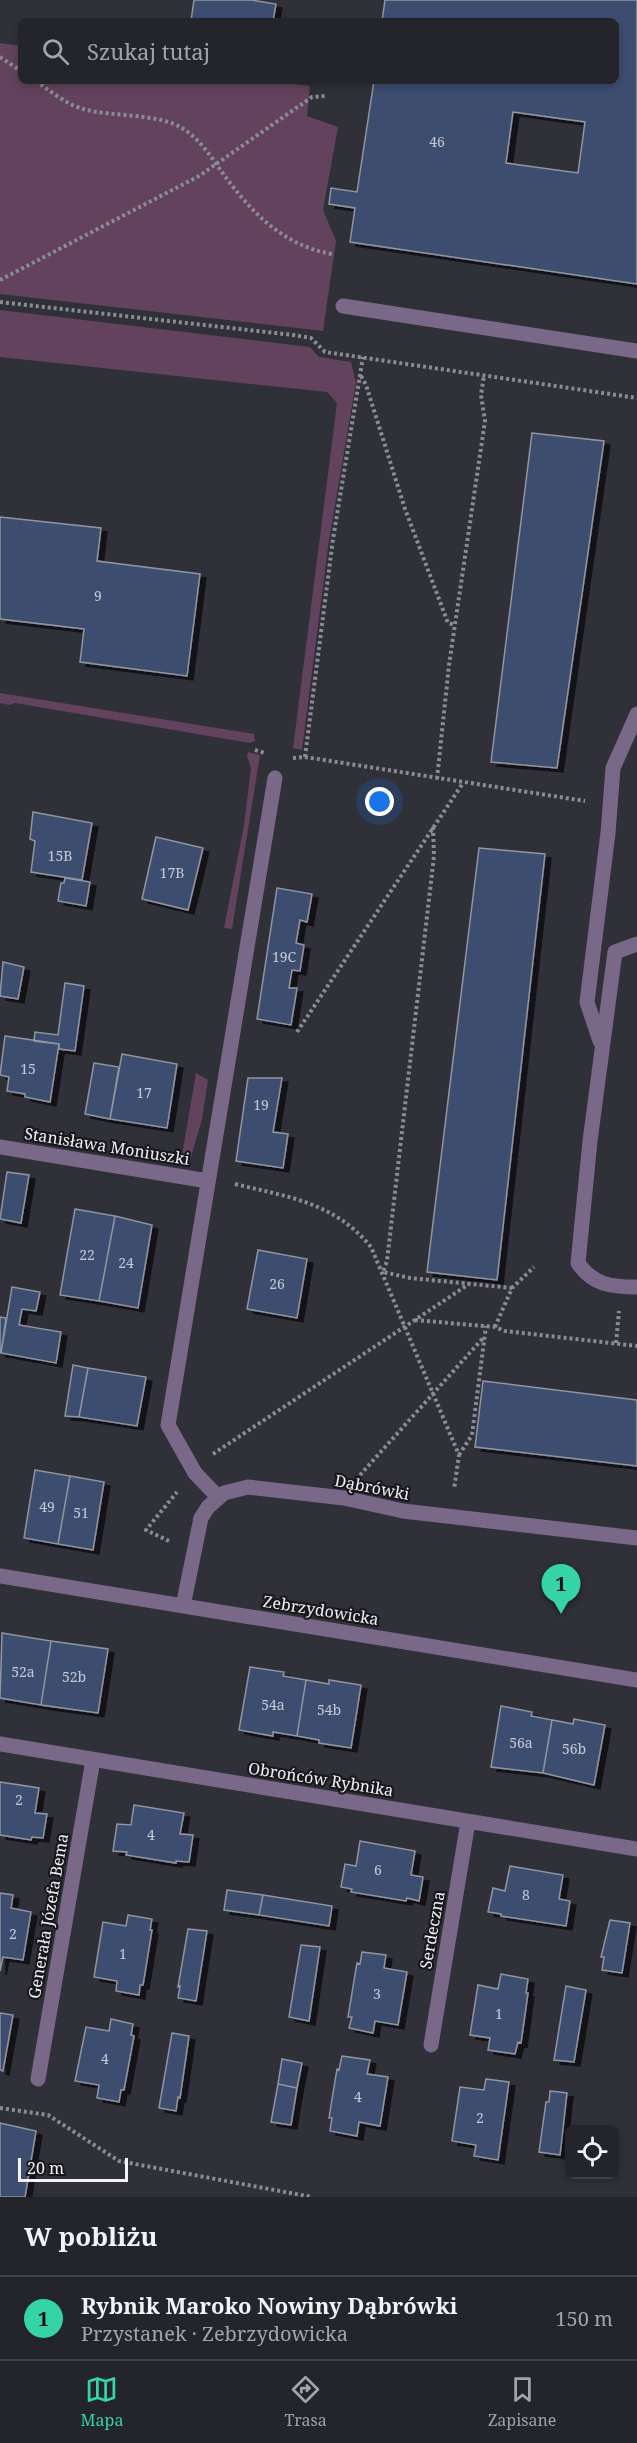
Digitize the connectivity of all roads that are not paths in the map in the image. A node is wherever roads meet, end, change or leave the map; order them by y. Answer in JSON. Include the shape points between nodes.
{"nodes":[{"id":1,"x":343,"y":306,"type":"dead end"},
{"id":2,"x":637,"y":351,"type":"edge"},
{"id":3,"x":637,"y":714,"type":"edge"},
{"id":4,"x":275,"y":778,"type":"dead end"},
{"id":5,"x":637,"y":944,"type":"edge"},
{"id":6,"x":601,"y":1045,"type":"junction"},
{"id":7,"x":0,"y":1147,"type":"edge"},
{"id":8,"x":208,"y":1181,"type":"junction"},
{"id":9,"x":637,"y":1287,"type":"edge"},
{"id":10,"x":218,"y":1497,"type":"junction"},
{"id":11,"x":637,"y":1538,"type":"edge"},
{"id":12,"x":0,"y":1576,"type":"edge"},
{"id":13,"x":183,"y":1606,"type":"junction"},
{"id":14,"x":637,"y":1680,"type":"edge"},
{"id":15,"x":0,"y":1744,"type":"edge"},
{"id":16,"x":93,"y":1760,"type":"junction"},
{"id":17,"x":468,"y":1822,"type":"junction"},
{"id":18,"x":637,"y":1849,"type":"edge"},
{"id":19,"x":431,"y":2045,"type":"dead end"},
{"id":20,"x":38,"y":2079,"type":"dead end"}],
"edges":[{"from":1,"to":2,"type":"street"},
{"from":3,"to":6,"type":"street","via":[[613,768],[587,1002]]},
{"from":4,"to":8,"type":"street"},
{"from":5,"to":6,"type":"street","via":[[615,952]]},
{"from":6,"to":9,"type":"street","via":[[578,1263],[588,1276],[606,1285]]},
{"from":7,"to":8,"type":"street","name":"Stanisława Moniuszki"},
{"from":8,"to":10,"type":"street","via":[[168,1425],[199,1478]]},
{"from":10,"to":11,"type":"street","name":"Dąbrówki","via":[[248,1487],[344,1498],[403,1512]]},
{"from":10,"to":13,"type":"street","via":[[199,1524]]},
{"from":12,"to":13,"type":"street","name":"Zebrzydowicka"},
{"from":13,"to":14,"type":"street","name":"Zebrzydowicka"},
{"from":15,"to":16,"type":"street","name":"Obrońców Rybnika"},
{"from":16,"to":17,"type":"street","name":"Obrońców Rybnika"},
{"from":16,"to":20,"type":"street","name":"Generała Józefa Bema"},
{"from":17,"to":18,"type":"street","name":"Obrońców Rybnika"},
{"from":17,"to":19,"type":"street","name":"Serdeczna"}]}
